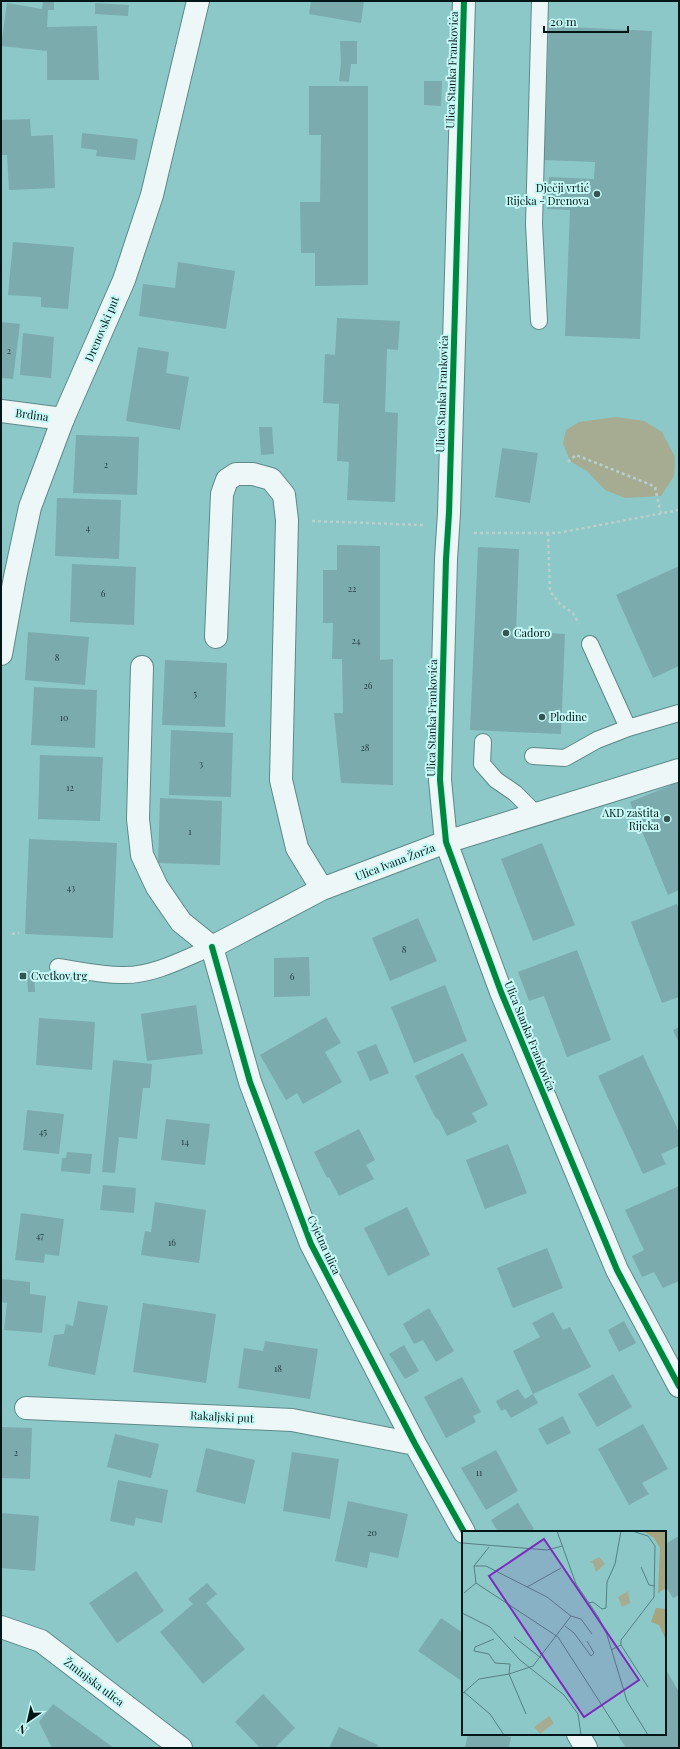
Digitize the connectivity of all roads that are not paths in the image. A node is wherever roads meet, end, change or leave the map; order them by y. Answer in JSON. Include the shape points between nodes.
{"nodes":[{"id":1,"x":198,"y":1,"type":"edge"},
{"id":2,"x":464,"y":1,"type":"edge"},
{"id":3,"x":540,"y":1,"type":"edge"},
{"id":4,"x":539,"y":321,"type":"dead end"},
{"id":5,"x":1,"y":411,"type":"edge"},
{"id":6,"x":63,"y":419,"type":"junction"},
{"id":7,"x":216,"y":637,"type":"dead end"},
{"id":8,"x":590,"y":644,"type":"road end"},
{"id":9,"x":1,"y":654,"type":"edge"},
{"id":10,"x":142,"y":667,"type":"dead end"},
{"id":11,"x":679,"y":712,"type":"edge"},
{"id":12,"x":628,"y":728,"type":"junction"},
{"id":13,"x":483,"y":742,"type":"dead end"},
{"id":14,"x":533,"y":756,"type":"dead end"},
{"id":15,"x":679,"y":770,"type":"edge"},
{"id":16,"x":537,"y":815,"type":"junction"},
{"id":17,"x":446,"y":842,"type":"junction"},
{"id":18,"x":322,"y":889,"type":"junction"},
{"id":19,"x":212,"y":947,"type":"junction"},
{"id":20,"x":58,"y":967,"type":"dead end"},
{"id":21,"x":679,"y":1386,"type":"edge"},
{"id":22,"x":26,"y":1408,"type":"dead end"},
{"id":23,"x":415,"y":1444,"type":"junction"},
{"id":24,"x":463,"y":1531,"type":"edge"},
{"id":25,"x":1,"y":1628,"type":"edge"},
{"id":26,"x":579,"y":1735,"type":"edge"},
{"id":27,"x":181,"y":1748,"type":"edge"},
{"id":28,"x":586,"y":1748,"type":"edge"}],
"edges":[{"from":1,"to":6,"type":"street","name":"Drenovski put","via":[[152,195],[124,280]]},
{"from":2,"to":17,"type":"street","name":"Ulica Stanka Frankovića","via":[[440,780]]},
{"from":3,"to":4,"type":"lane","via":[[534,224]]},
{"from":5,"to":6,"type":"street","name":"Brdina"},
{"from":6,"to":9,"type":"street","name":"Drenovski put","via":[[30,507]]},
{"from":7,"to":18,"type":"street","via":[[222,494],[227,480],[236,474],[253,474],[271,479],[284,495],[287,520],[281,780],[297,848]]},
{"from":8,"to":12,"type":"lane"},
{"from":10,"to":19,"type":"street","via":[[138,819],[142,855],[157,887],[181,922]]},
{"from":11,"to":12,"type":"lane"},
{"from":12,"to":14,"type":"lane","via":[[597,740],[565,758]]},
{"from":13,"to":16,"type":"lane","via":[[482,764],[496,780],[515,793]]},
{"from":15,"to":16,"type":"street","name":"Ulica Ivana Žorža"},
{"from":16,"to":17,"type":"street","name":"Ulica Ivana Žorža"},
{"from":17,"to":18,"type":"street","name":"Ulica Ivana Žorža"},
{"from":17,"to":21,"type":"street","name":"Ulica Stanka Frankovića","via":[[501,992],[617,1270]]},
{"from":18,"to":19,"type":"street","name":"Ulica Ivana Žorža"},
{"from":19,"to":20,"type":"lane","via":[[157,969],[126,975]]},
{"from":19,"to":23,"type":"street","name":"Cvjetna ulica","via":[[250,1082],[311,1244]]},
{"from":22,"to":23,"type":"street","name":"Rakaljski put","via":[[292,1420]]},
{"from":23,"to":24,"type":"street","name":"Cvjetna ulica"},
{"from":25,"to":27,"type":"street","name":"Žminjska ulica","via":[[41,1641]]},
{"from":26,"to":28,"type":"street"}]}
